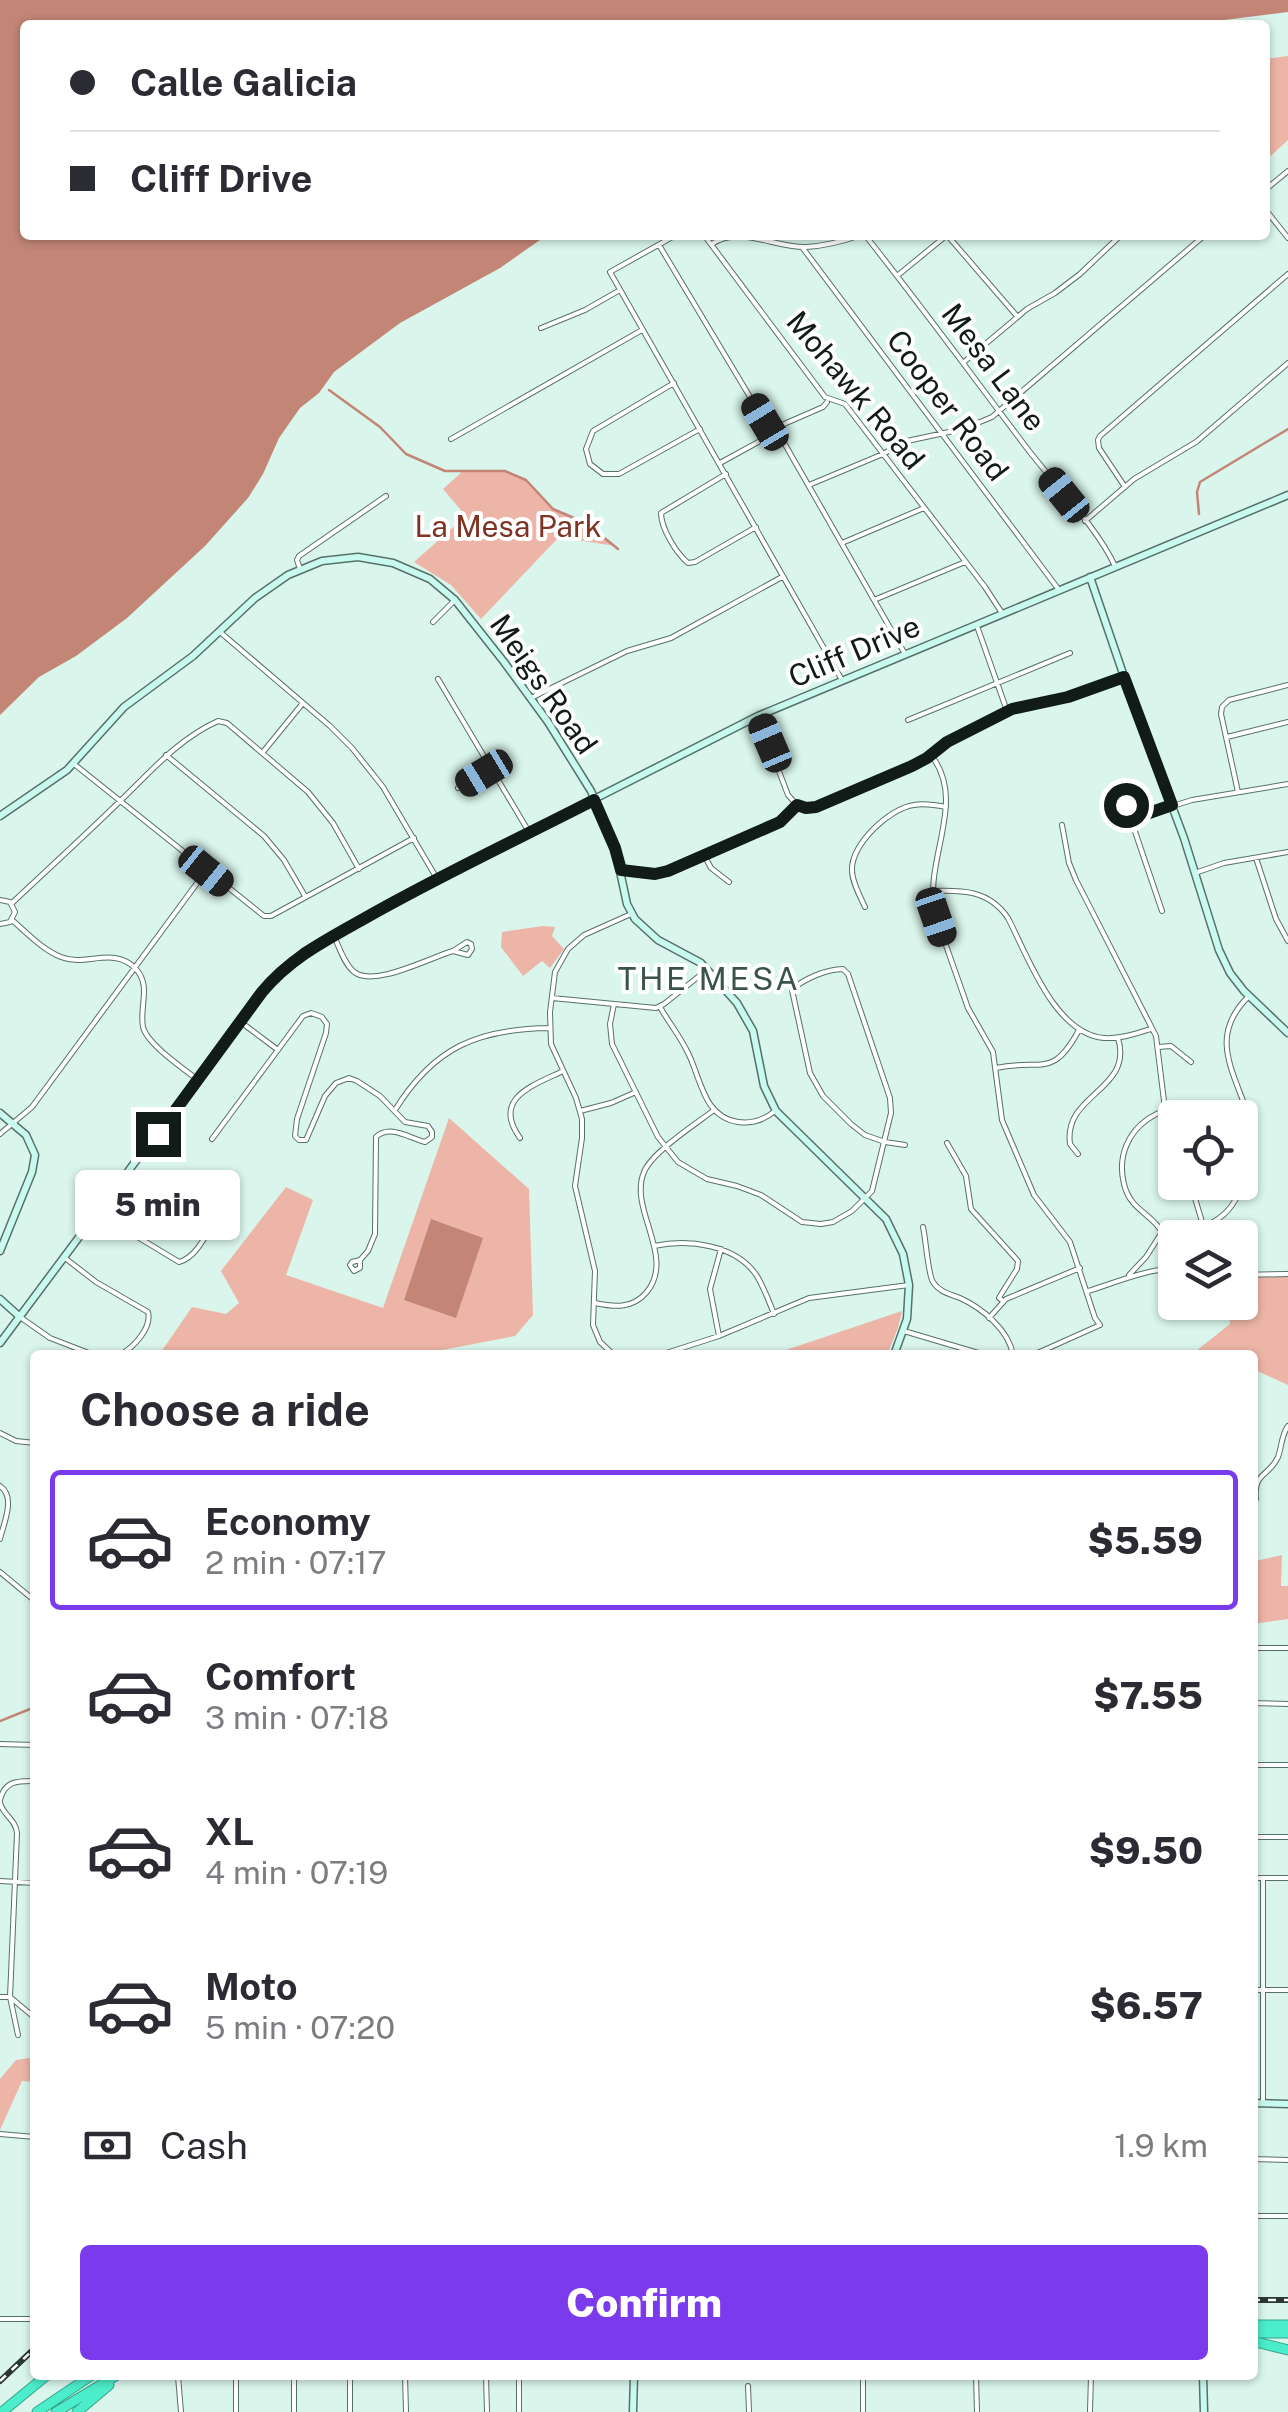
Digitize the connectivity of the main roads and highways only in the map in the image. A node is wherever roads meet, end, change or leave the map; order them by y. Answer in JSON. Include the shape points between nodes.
{"nodes":[{"id":1,"x":1288,"y":495,"type":"edge"},
{"id":2,"x":1090,"y":577,"type":"junction"},
{"id":3,"x":594,"y":800,"type":"junction"},
{"id":4,"x":0,"y":816,"type":"edge"},
{"id":5,"x":1288,"y":1033,"type":"edge"},
{"id":6,"x":0,"y":1113,"type":"edge"},
{"id":7,"x":0,"y":1252,"type":"edge"},
{"id":8,"x":0,"y":1300,"type":"edge"},
{"id":9,"x":20,"y":1316,"type":"junction"},
{"id":10,"x":0,"y":1343,"type":"edge"},
{"id":11,"x":896,"y":1350,"type":"edge"},
{"id":12,"x":1258,"y":2103,"type":"edge"},
{"id":13,"x":1288,"y":2104,"type":"edge"},
{"id":14,"x":1258,"y":2325,"type":"edge"},
{"id":15,"x":1288,"y":2325,"type":"edge"},
{"id":16,"x":1258,"y":2333,"type":"edge"},
{"id":17,"x":1288,"y":2333,"type":"edge"},
{"id":18,"x":1258,"y":2342,"type":"edge"},
{"id":19,"x":1288,"y":2350,"type":"edge"},
{"id":20,"x":42,"y":2380,"type":"edge"},
{"id":21,"x":84,"y":2380,"type":"edge"},
{"id":22,"x":110,"y":2380,"type":"edge"},
{"id":23,"x":113,"y":2380,"type":"edge"},
{"id":24,"x":634,"y":2380,"type":"edge"},
{"id":25,"x":1204,"y":2380,"type":"edge"},
{"id":26,"x":2,"y":2412,"type":"edge"},
{"id":27,"x":36,"y":2412,"type":"edge"},
{"id":28,"x":56,"y":2412,"type":"edge"},
{"id":29,"x":77,"y":2412,"type":"edge"},
{"id":30,"x":634,"y":2412,"type":"edge"},
{"id":31,"x":1204,"y":2412,"type":"edge"}],
"edges":[{"from":1,"to":2,"type":"main road","name":"Cliff Drive"},
{"from":2,"to":3,"type":"main road","name":"Cliff Drive","via":[[758,716]]},
{"from":2,"to":5,"type":"main road","via":[[1218,950],[1249,996]]},
{"from":3,"to":4,"type":"main road","name":"Meigs Road","via":[[531,698],[455,600],[420,573],[380,559],[346,558],[300,569],[267,588],[124,708],[56,780]]},
{"from":3,"to":9,"type":"main road","name":"Cliff Drive","via":[[437,878],[281,971]]},
{"from":3,"to":11,"type":"main road","name":"Meigs Road","via":[[615,848],[631,914],[647,933],[708,969],[737,1003],[756,1040],[776,1110],[886,1219],[909,1285]]},
{"from":6,"to":7,"type":"main road","via":[[30,1140],[34,1161]]},
{"from":8,"to":9,"type":"main road"},
{"from":9,"to":10,"type":"main road","name":"Cliff Drive"},
{"from":12,"to":13,"type":"main road"},
{"from":14,"to":15,"type":"highway"},
{"from":16,"to":17,"type":"highway"},
{"from":18,"to":19,"type":"highway"},
{"from":20,"to":26,"type":"highway"},
{"from":21,"to":27,"type":"highway"},
{"from":22,"to":28,"type":"highway"},
{"from":23,"to":29,"type":"highway"},
{"from":24,"to":30,"type":"main road"},
{"from":25,"to":31,"type":"main road"}]}
